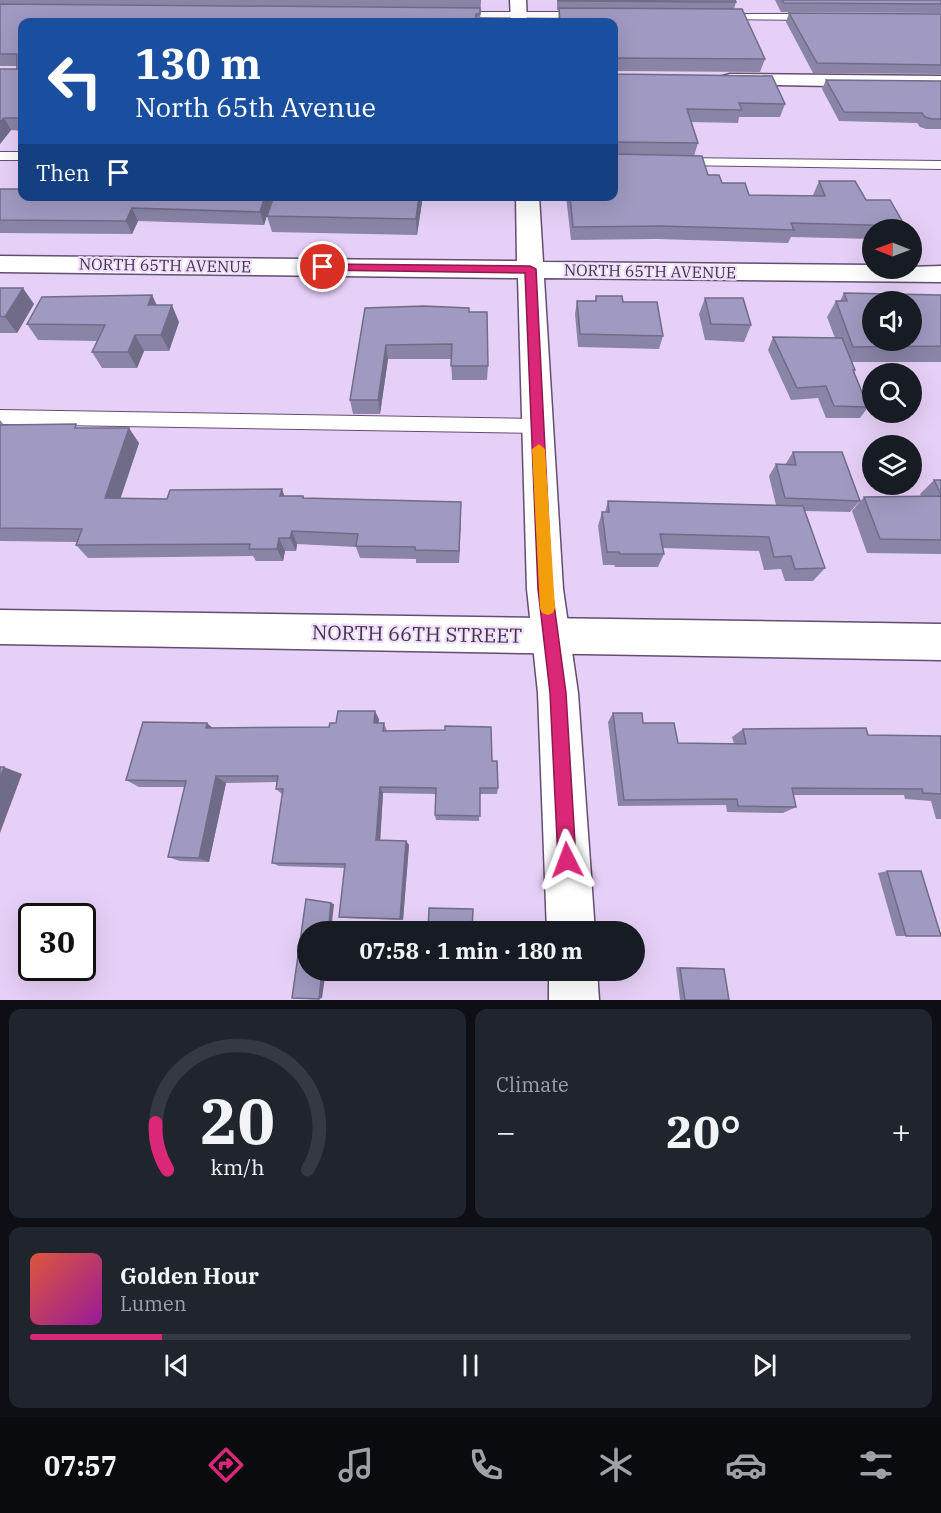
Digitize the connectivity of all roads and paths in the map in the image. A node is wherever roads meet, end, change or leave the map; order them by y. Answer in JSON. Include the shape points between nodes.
{"nodes":[{"id":1,"x":519,"y":12,"type":"edge"},
{"id":2,"x":450,"y":15,"type":"edge"},
{"id":3,"x":598,"y":15,"type":"edge"},
{"id":4,"x":708,"y":16,"type":"edge"},
{"id":5,"x":825,"y":17,"type":"edge"},
{"id":6,"x":707,"y":80,"type":"edge"},
{"id":7,"x":941,"y":82,"type":"edge"},
{"id":8,"x":0,"y":156,"type":"edge"},
{"id":9,"x":18,"y":156,"type":"edge"},
{"id":10,"x":660,"y":162,"type":"edge"},
{"id":11,"x":941,"y":165,"type":"edge"},
{"id":12,"x":527,"y":201,"type":"edge"},
{"id":13,"x":0,"y":264,"type":"edge"},
{"id":14,"x":530,"y":269,"type":"junction"},
{"id":15,"x":941,"y":274,"type":"edge"},
{"id":16,"x":0,"y":417,"type":"edge"},
{"id":17,"x":537,"y":426,"type":"junction"},
{"id":18,"x":0,"y":627,"type":"edge"},
{"id":19,"x":551,"y":636,"type":"junction"},
{"id":20,"x":941,"y":642,"type":"edge"},
{"id":21,"x":570,"y":921,"type":"edge"},
{"id":22,"x":573,"y":981,"type":"edge"},
{"id":23,"x":574,"y":1000,"type":"edge"}],
"edges":[{"from":1,"to":2,"type":"lane"},
{"from":1,"to":3,"type":"lane"},
{"from":4,"to":5,"type":"lane"},
{"from":6,"to":7,"type":"street"},
{"from":8,"to":9,"type":"lane"},
{"from":10,"to":11,"type":"lane"},
{"from":12,"to":14,"type":"street"},
{"from":13,"to":14,"type":"street","name":"NORTH 65TH AVENUE"},
{"from":14,"to":15,"type":"street","name":"NORTH 65TH AVENUE"},
{"from":14,"to":17,"type":"street"},
{"from":16,"to":17,"type":"lane"},
{"from":17,"to":19,"type":"street"},
{"from":18,"to":19,"type":"street","name":"NORTH 66TH STREET"},
{"from":19,"to":20,"type":"street","name":"NORTH 66TH STREET"},
{"from":19,"to":21,"type":"street","via":[[558,693]]},
{"from":22,"to":23,"type":"street"}]}
